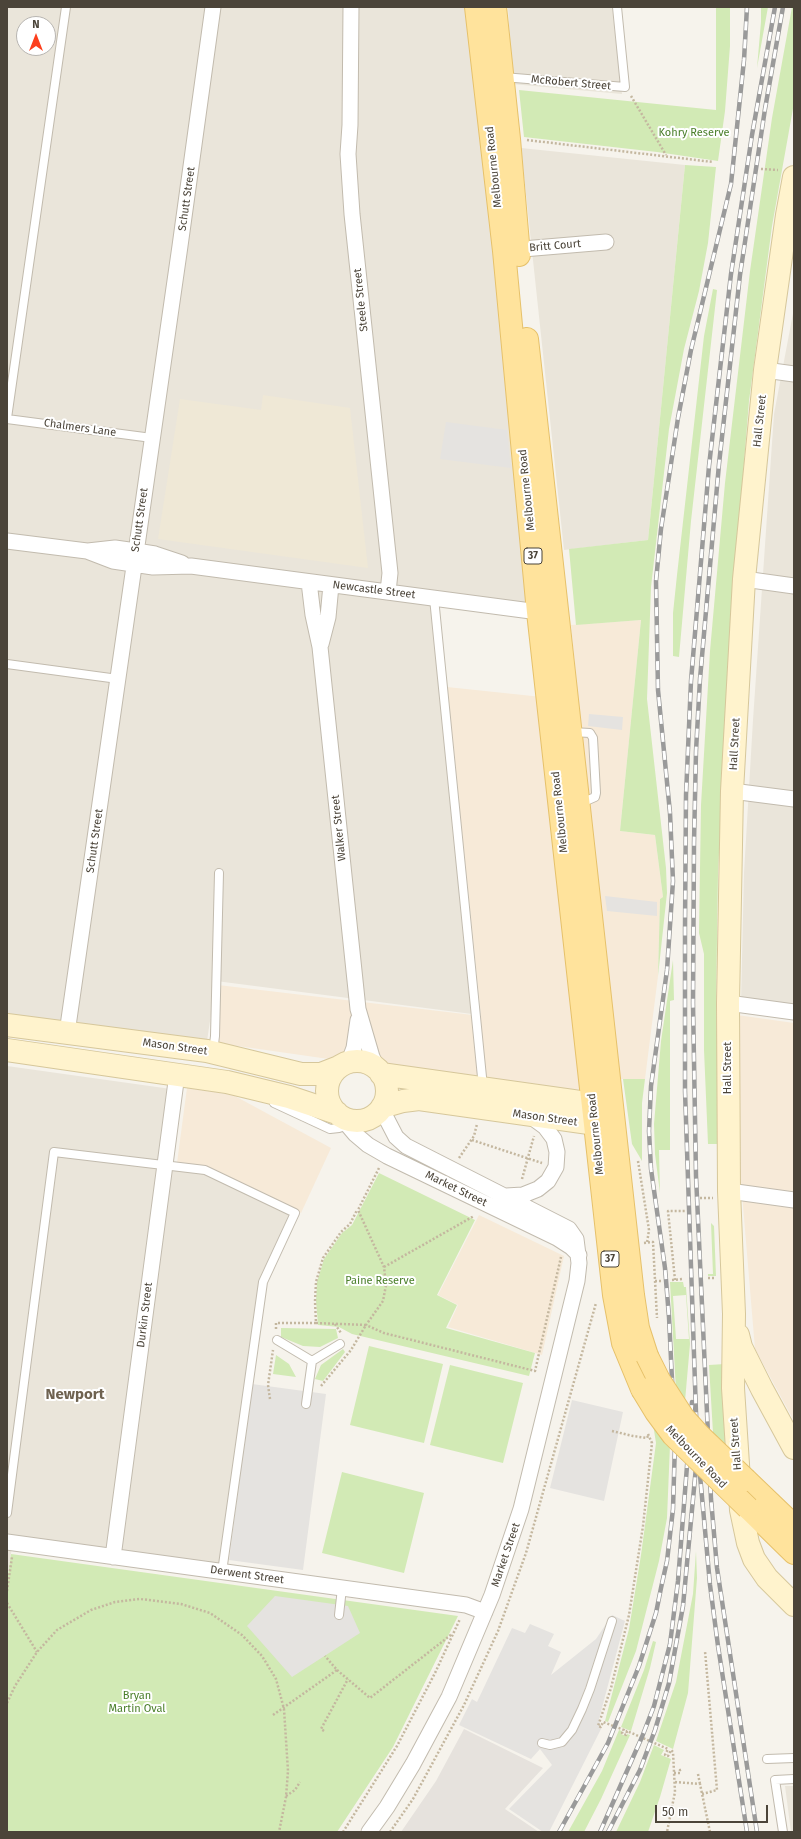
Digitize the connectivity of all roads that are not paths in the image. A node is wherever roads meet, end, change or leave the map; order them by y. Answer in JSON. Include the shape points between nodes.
{"nodes":[{"id":1,"x":66,"y":7,"type":"edge"},
{"id":2,"x":213,"y":7,"type":"edge"},
{"id":3,"x":351,"y":7,"type":"edge"},
{"id":4,"x":476,"y":7,"type":"edge"},
{"id":5,"x":495,"y":7,"type":"edge"},
{"id":6,"x":617,"y":7,"type":"edge"},
{"id":7,"x":493,"y":76,"type":"junction"},
{"id":8,"x":794,"y":177,"type":"edge"},
{"id":9,"x":606,"y":242,"type":"dead end"},
{"id":10,"x":511,"y":250,"type":"junction"},
{"id":11,"x":765,"y":370,"type":"junction"},
{"id":12,"x":794,"y":374,"type":"edge"},
{"id":13,"x":7,"y":418,"type":"edge"},
{"id":14,"x":152,"y":438,"type":"junction"},
{"id":15,"x":7,"y":541,"type":"edge"},
{"id":16,"x":135,"y":558,"type":"junction"},
{"id":17,"x":744,"y":579,"type":"junction"},
{"id":18,"x":309,"y":582,"type":"junction"},
{"id":19,"x":331,"y":585,"type":"junction"},
{"id":20,"x":794,"y":586,"type":"edge"},
{"id":21,"x":388,"y":592,"type":"junction"},
{"id":22,"x":434,"y":598,"type":"junction"},
{"id":23,"x":548,"y":613,"type":"junction"},
{"id":24,"x":320,"y":647,"type":"junction"},
{"id":25,"x":7,"y":664,"type":"edge"},
{"id":26,"x":118,"y":679,"type":"junction"},
{"id":27,"x":560,"y":732,"type":"junction"},
{"id":28,"x":732,"y":791,"type":"junction"},
{"id":29,"x":794,"y":799,"type":"edge"},
{"id":30,"x":219,"y":873,"type":"dead end"},
{"id":31,"x":728,"y":1003,"type":"junction"},
{"id":32,"x":358,"y":1009,"type":"junction"},
{"id":33,"x":794,"y":1012,"type":"edge"},
{"id":34,"x":7,"y":1025,"type":"edge"},
{"id":35,"x":67,"y":1033,"type":"junction"},
{"id":36,"x":7,"y":1050,"type":"edge"},
{"id":37,"x":213,"y":1053,"type":"junction"},
{"id":38,"x":342,"y":1066,"type":"junction"},
{"id":39,"x":379,"y":1072,"type":"junction"},
{"id":40,"x":177,"y":1074,"type":"junction"},
{"id":41,"x":484,"y":1089,"type":"junction"},
{"id":42,"x":381,"y":1108,"type":"junction"},
{"id":43,"x":601,"y":1114,"type":"junction"},
{"id":44,"x":528,"y":1115,"type":"junction"},
{"id":45,"x":346,"y":1118,"type":"junction"},
{"id":46,"x":165,"y":1165,"type":"junction"},
{"id":47,"x":722,"y":1194,"type":"junction"},
{"id":48,"x":503,"y":1196,"type":"junction"},
{"id":49,"x":794,"y":1200,"type":"edge"},
{"id":50,"x":579,"y":1255,"type":"junction"},
{"id":51,"x":734,"y":1314,"type":"junction"},
{"id":52,"x":275,"y":1343,"type":"road end"},
{"id":53,"x":340,"y":1344,"type":"dead end"},
{"id":54,"x":312,"y":1361,"type":"junction"},
{"id":55,"x":765,"y":1394,"type":"junction"},
{"id":56,"x":733,"y":1402,"type":"junction"},
{"id":57,"x":306,"y":1404,"type":"road end"},
{"id":58,"x":794,"y":1448,"type":"edge"},
{"id":59,"x":7,"y":1513,"type":"edge"},
{"id":60,"x":794,"y":1526,"type":"edge"},
{"id":61,"x":11,"y":1543,"type":"edge"},
{"id":62,"x":794,"y":1553,"type":"edge"},
{"id":63,"x":113,"y":1557,"type":"junction"},
{"id":64,"x":222,"y":1572,"type":"junction"},
{"id":65,"x":342,"y":1588,"type":"junction"},
{"id":66,"x":794,"y":1605,"type":"edge"},
{"id":67,"x":485,"y":1612,"type":"junction"},
{"id":68,"x":339,"y":1615,"type":"dead end"},
{"id":69,"x":612,"y":1621,"type":"dead end"},
{"id":70,"x":542,"y":1743,"type":"dead end"},
{"id":71,"x":794,"y":1758,"type":"edge"},
{"id":72,"x":767,"y":1759,"type":"dead end"},
{"id":73,"x":794,"y":1779,"type":"edge"},
{"id":74,"x":369,"y":1832,"type":"edge"},
{"id":75,"x":783,"y":1832,"type":"edge"}],
"edges":[{"from":1,"to":13,"type":"lane"},
{"from":2,"to":14,"type":"street","name":"Schutt Street"},
{"from":3,"to":21,"type":"street","name":"Steele Street","via":[[348,154],[352,214],[390,573]]},
{"from":4,"to":7,"type":"main road","name":"Melbourne Road","number":"37"},
{"from":5,"to":7,"type":"main road","name":"Melbourne Road","number":"37"},
{"from":6,"to":7,"type":"lane","name":"McRobert Street","via":[[625,87]]},
{"from":7,"to":10,"type":"main road","name":"Melbourne Road","number":"37"},
{"from":7,"to":10,"type":"main road","name":"Melbourne Road","number":"37","via":[[510,154]]},
{"from":8,"to":11,"type":"street","name":"Hall Street"},
{"from":9,"to":10,"type":"street","name":"Britt Court"},
{"from":10,"to":23,"type":"main road","name":"Melbourne Road","number":"37"},
{"from":11,"to":12,"type":"street"},
{"from":11,"to":17,"type":"street","name":"Hall Street"},
{"from":13,"to":14,"type":"lane","name":"Chalmers Lane"},
{"from":14,"to":16,"type":"street","name":"Schutt Street"},
{"from":15,"to":16,"type":"street","name":"Newcastle Street","via":[[87,551],[114,548]]},
{"from":16,"to":18,"type":"street","name":"Newcastle Street","via":[[155,554],[191,566]]},
{"from":16,"to":26,"type":"street","name":"Schutt Street"},
{"from":17,"to":20,"type":"street"},
{"from":17,"to":28,"type":"street","name":"Hall Street"},
{"from":18,"to":19,"type":"street","name":"Newcastle Street"},
{"from":18,"to":24,"type":"street","name":"Walker Street","via":[[312,615]]},
{"from":19,"to":21,"type":"street","name":"Newcastle Street"},
{"from":19,"to":24,"type":"street","name":"Walker Street","via":[[328,617]]},
{"from":21,"to":22,"type":"street","name":"Newcastle Street"},
{"from":22,"to":23,"type":"street","name":"Newcastle Street"},
{"from":22,"to":41,"type":"lane"},
{"from":23,"to":27,"type":"main road","name":"Melbourne Road","number":"37"},
{"from":24,"to":32,"type":"street","name":"Walker Street"},
{"from":25,"to":26,"type":"lane"},
{"from":26,"to":35,"type":"street","name":"Schutt Street"},
{"from":27,"to":43,"type":"main road","name":"Melbourne Road","number":"37"},
{"from":27,"to":43,"type":"main road","name":"Melbourne Road","number":"37","via":[[579,804]]},
{"from":28,"to":29,"type":"street"},
{"from":28,"to":31,"type":"street","name":"Hall Street"},
{"from":30,"to":37,"type":"lane"},
{"from":31,"to":33,"type":"street"},
{"from":31,"to":47,"type":"street","name":"Hall Street"},
{"from":32,"to":38,"type":"street","name":"Walker Street","via":[[354,1048]]},
{"from":32,"to":39,"type":"street","name":"Walker Street"},
{"from":34,"to":35,"type":"street","name":"Mason Street"},
{"from":35,"to":37,"type":"street","name":"Mason Street"},
{"from":36,"to":40,"type":"street"},
{"from":37,"to":38,"type":"street","name":"Mason Street","via":[[308,1074],[326,1073]]},
{"from":38,"to":39,"type":"street","via":[[362,1062]]},
{"from":38,"to":45,"type":"street","via":[[330,1078],[327,1087],[329,1101]]},
{"from":39,"to":41,"type":"street","name":"Mason Street"},
{"from":39,"to":42,"type":"street","via":[[386,1088],[386,1098]]},
{"from":40,"to":45,"type":"street","via":[[227,1082],[289,1097]]},
{"from":40,"to":46,"type":"street","name":"Durkin Street"},
{"from":41,"to":43,"type":"street","name":"Mason Street"},
{"from":42,"to":44,"type":"street","name":"Mason Street","via":[[419,1099]]},
{"from":42,"to":45,"type":"street","via":[[373,1116]]},
{"from":42,"to":48,"type":"street","name":"Market Street","via":[[396,1137],[406,1146]]},
{"from":43,"to":44,"type":"street","name":"Mason Street"},
{"from":43,"to":60,"type":"main road","name":"Melbourne Road","number":"37","bridge":true,"via":[[638,1328],[659,1380],[683,1417],[700,1436]]},
{"from":43,"to":62,"type":"main road","name":"Melbourne Road","number":"37","bridge":true,"via":[[616,1311],[623,1343],[642,1389],[673,1435]]},
{"from":44,"to":48,"type":"street","via":[[545,1127],[554,1140],[557,1152],[556,1167],[548,1181],[538,1189],[524,1195]]},
{"from":45,"to":50,"type":"street","name":"Market Street","via":[[364,1142],[387,1156],[557,1238]]},
{"from":46,"to":59,"type":"lane","via":[[54,1152]]},
{"from":46,"to":63,"type":"street","name":"Durkin Street"},
{"from":46,"to":64,"type":"lane","via":[[205,1170],[295,1213],[263,1282]]},
{"from":47,"to":49,"type":"street"},
{"from":47,"to":51,"type":"street","name":"Hall Street"},
{"from":48,"to":50,"type":"street","name":"Market Street","via":[[570,1229],[575,1237]]},
{"from":50,"to":67,"type":"street","name":"Market Street","via":[[577,1281],[532,1468],[521,1509]]},
{"from":51,"to":55,"type":"street","name":"Hall Street","via":[[741,1346]]},
{"from":51,"to":56,"type":"street","name":"Hall Street"},
{"from":52,"to":54,"type":"lane"},
{"from":53,"to":54,"type":"lane"},
{"from":54,"to":57,"type":"lane"},
{"from":55,"to":56,"type":"street","via":[[749,1388]]},
{"from":55,"to":58,"type":"street","name":"Hall Street"},
{"from":56,"to":66,"type":"street","name":"Hall Street","via":[[741,1510],[748,1544],[754,1559],[767,1578]]},
{"from":61,"to":63,"type":"street","name":"Derwent Street"},
{"from":63,"to":64,"type":"street","name":"Derwent Street"},
{"from":64,"to":65,"type":"street","name":"Derwent Street"},
{"from":65,"to":67,"type":"street","name":"Derwent Street","via":[[466,1606]]},
{"from":65,"to":68,"type":"lane"},
{"from":67,"to":74,"type":"street","name":"Market Street","via":[[449,1697],[413,1764]]},
{"from":69,"to":70,"type":"lane","via":[[590,1689],[572,1730],[562,1742],[550,1745]]},
{"from":71,"to":72,"type":"lane"},
{"from":73,"to":75,"type":"lane","via":[[775,1780]]}]}
